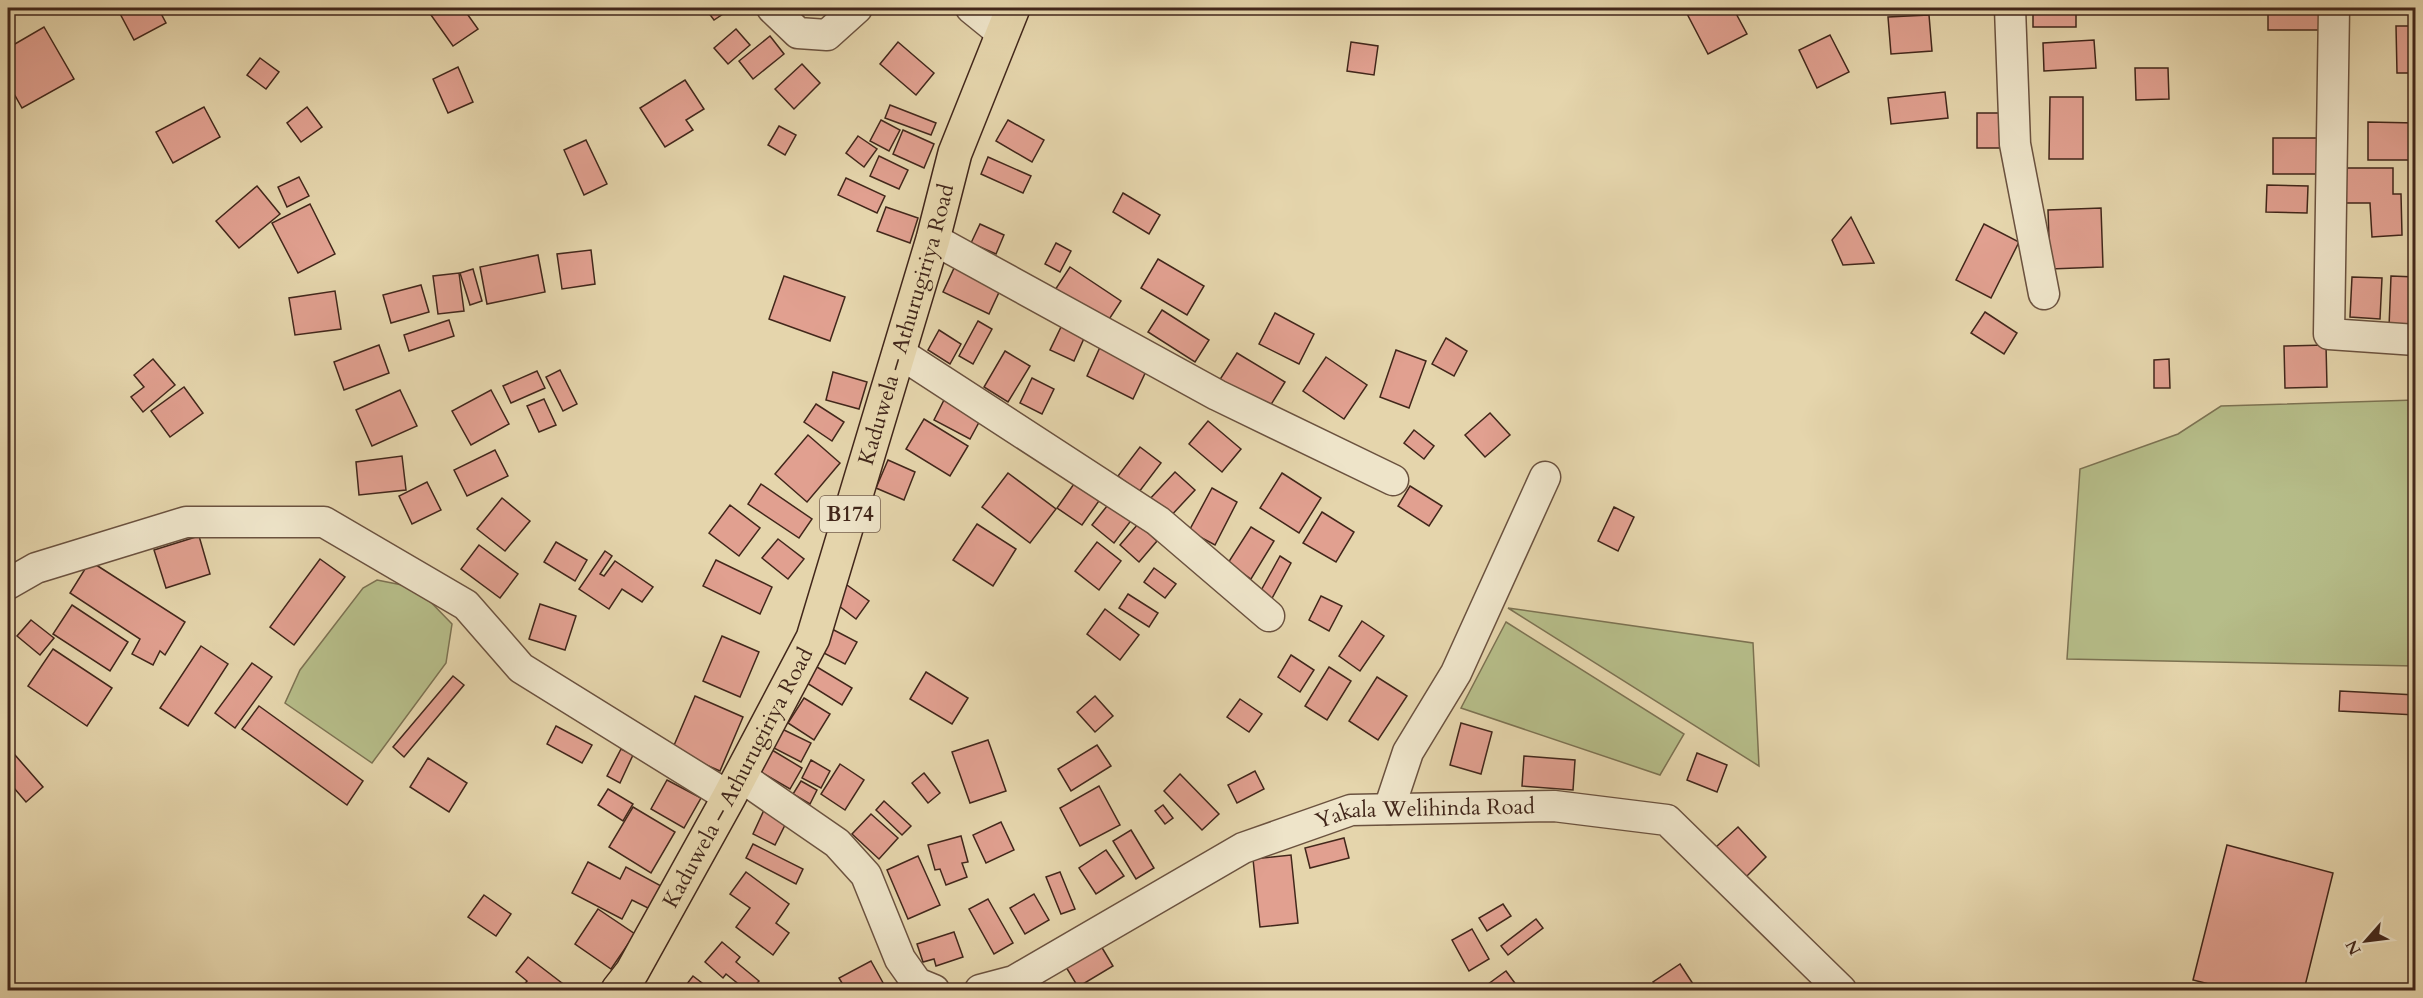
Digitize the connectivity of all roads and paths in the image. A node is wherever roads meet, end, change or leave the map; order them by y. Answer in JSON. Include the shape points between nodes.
{"nodes":[{"id":1,"x":772,"y":8,"type":"edge"},
{"id":2,"x":857,"y":8,"type":"edge"},
{"id":3,"x":971,"y":8,"type":"edge"},
{"id":4,"x":2010,"y":8,"type":"edge"},
{"id":5,"x":2334,"y":8,"type":"edge"},
{"id":6,"x":1008,"y":21,"type":"edge"},
{"id":7,"x":933,"y":239,"type":"junction"},
{"id":8,"x":2044,"y":294,"type":"dead end"},
{"id":9,"x":2415,"y":340,"type":"edge"},
{"id":10,"x":898,"y":352,"type":"junction"},
{"id":11,"x":1545,"y":477,"type":"dead end"},
{"id":12,"x":1393,"y":480,"type":"dead end"},
{"id":13,"x":8,"y":584,"type":"edge"},
{"id":14,"x":1269,"y":616,"type":"dead end"},
{"id":15,"x":735,"y":786,"type":"junction"},
{"id":16,"x":1389,"y":809,"type":"junction"},
{"id":17,"x":618,"y":990,"type":"edge"},
{"id":18,"x":934,"y":990,"type":"edge"},
{"id":19,"x":980,"y":990,"type":"edge"},
{"id":20,"x":1841,"y":990,"type":"edge"}],
"edges":[{"from":1,"to":2,"type":"street","via":[[798,33],[827,35]]},
{"from":3,"to":6,"type":"street"},
{"from":4,"to":8,"type":"street","via":[[2014,144]]},
{"from":5,"to":9,"type":"street","via":[[2329,334]]},
{"from":6,"to":7,"type":"main road","name":"Kaduwela – Athurugiriya Road","number":"B174","via":[[956,153]]},
{"from":7,"to":10,"type":"main road","name":"Kaduwela – Athurugiriya Road","number":"B174"},
{"from":7,"to":12,"type":"street","via":[[1217,395]]},
{"from":10,"to":14,"type":"street","via":[[1158,521]]},
{"from":10,"to":15,"type":"main road","name":"Kaduwela – Athurugiriya Road","number":"B174","via":[[813,638]]},
{"from":11,"to":16,"type":"street","via":[[1456,673],[1408,752]]},
{"from":13,"to":15,"type":"street","via":[[36,568],[186,522],[324,522],[466,605],[521,668]]},
{"from":15,"to":17,"type":"main road","name":"Kaduwela – Athurugiriya Road","number":"B174","via":[[632,972]]},
{"from":15,"to":18,"type":"street","via":[[837,843],[866,875],[900,959],[917,982]]},
{"from":16,"to":19,"type":"street","name":"Yakala Welihinda Road","via":[[1351,810],[1243,848],[1014,981]]},
{"from":16,"to":20,"type":"street","name":"Yakala Welihinda Road","via":[[1554,806],[1667,820]]}]}
